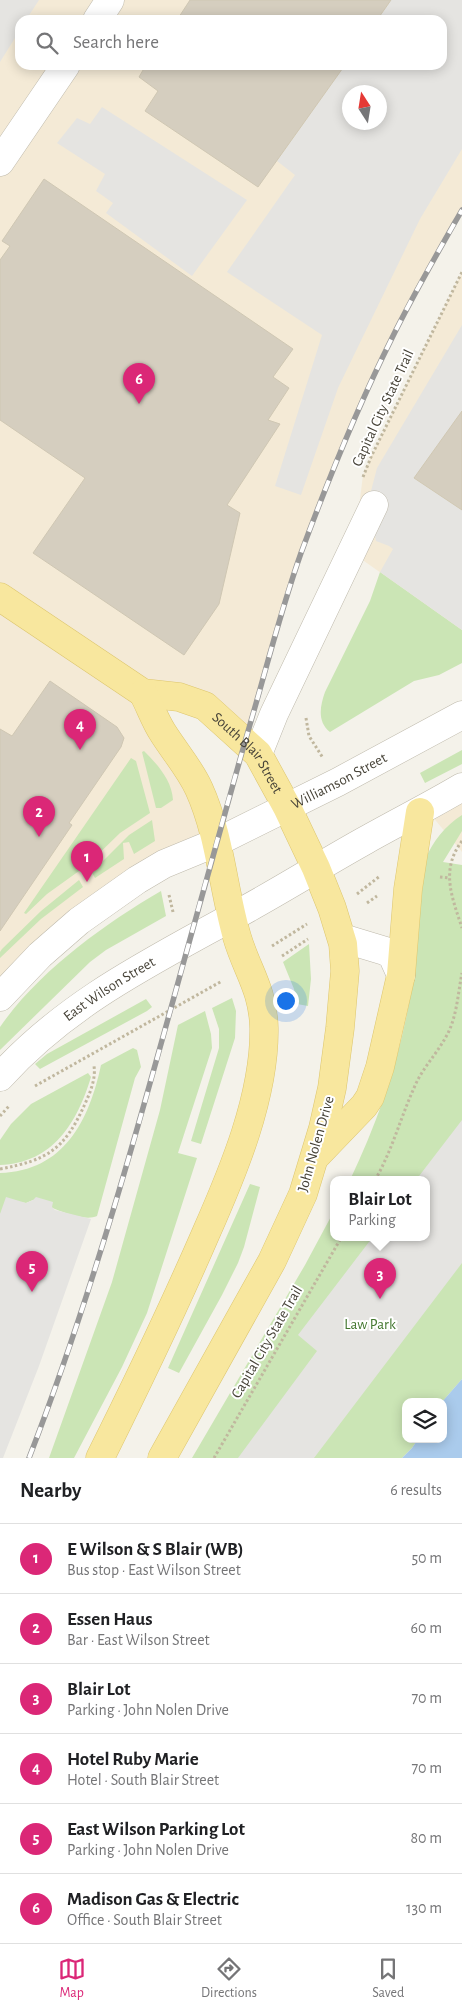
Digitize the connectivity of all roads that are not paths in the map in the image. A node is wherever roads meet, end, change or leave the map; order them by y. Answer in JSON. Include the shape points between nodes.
{"nodes":[{"id":1,"x":110,"y":0,"type":"edge"},
{"id":2,"x":101,"y":15,"type":"edge"},
{"id":3,"x":63,"y":70,"type":"edge"},
{"id":4,"x":0,"y":162,"type":"edge"},
{"id":5,"x":368,"y":493,"type":"road end"},
{"id":6,"x":0,"y":597,"type":"edge"},
{"id":7,"x":143,"y":693,"type":"junction"},
{"id":8,"x":462,"y":715,"type":"edge"},
{"id":9,"x":258,"y":754,"type":"junction"},
{"id":10,"x":462,"y":787,"type":"edge"},
{"id":11,"x":287,"y":807,"type":"junction"},
{"id":12,"x":420,"y":812,"type":"junction"},
{"id":13,"x":215,"y":843,"type":"junction"},
{"id":14,"x":316,"y":868,"type":"junction"},
{"id":15,"x":232,"y":918,"type":"junction"},
{"id":16,"x":342,"y":938,"type":"junction"},
{"id":17,"x":402,"y":975,"type":"junction"},
{"id":18,"x":0,"y":997,"type":"edge"},
{"id":19,"x":0,"y":1077,"type":"edge"},
{"id":20,"x":315,"y":1158,"type":"junction"},
{"id":21,"x":100,"y":1458,"type":"edge"},
{"id":22,"x":162,"y":1458,"type":"edge"}],
"edges":[{"from":1,"to":2,"type":"street"},
{"from":3,"to":4,"type":"street"},
{"from":5,"to":9,"type":"street"},
{"from":6,"to":7,"type":"main road","name":"South Blair Street"},
{"from":7,"to":9,"type":"main road","name":"South Blair Street","via":[[179,697],[205,706]]},
{"from":7,"to":13,"type":"main road","via":[[162,732],[197,785]]},
{"from":8,"to":11,"type":"street","name":"Williamson Street"},
{"from":9,"to":11,"type":"main road","name":"South Blair Street"},
{"from":10,"to":12,"type":"street"},
{"from":11,"to":13,"type":"street","name":"Williamson Street"},
{"from":11,"to":14,"type":"main road","name":"John Nolen Drive"},
{"from":12,"to":14,"type":"street"},
{"from":12,"to":17,"type":"main road","via":[[408,888]]},
{"from":13,"to":15,"type":"main road"},
{"from":13,"to":18,"type":"street","via":[[164,864],[110,898],[40,955]]},
{"from":14,"to":15,"type":"street"},
{"from":14,"to":16,"type":"main road","name":"John Nolen Drive"},
{"from":15,"to":19,"type":"street","name":"East Wilson Street","via":[[145,964],[92,998],[50,1029]]},
{"from":15,"to":21,"type":"main road","via":[[240,948],[262,1002],[263,1044],[254,1101],[220,1203],[174,1307]]},
{"from":16,"to":17,"type":"street","via":[[392,955]]},
{"from":16,"to":20,"type":"main road","name":"John Nolen Drive","via":[[345,971],[340,1028],[332,1088]]},
{"from":17,"to":20,"type":"main road","via":[[370,1096]]},
{"from":20,"to":22,"type":"main road","name":"John Nolen Drive","via":[[303,1194],[272,1261]]}]}
